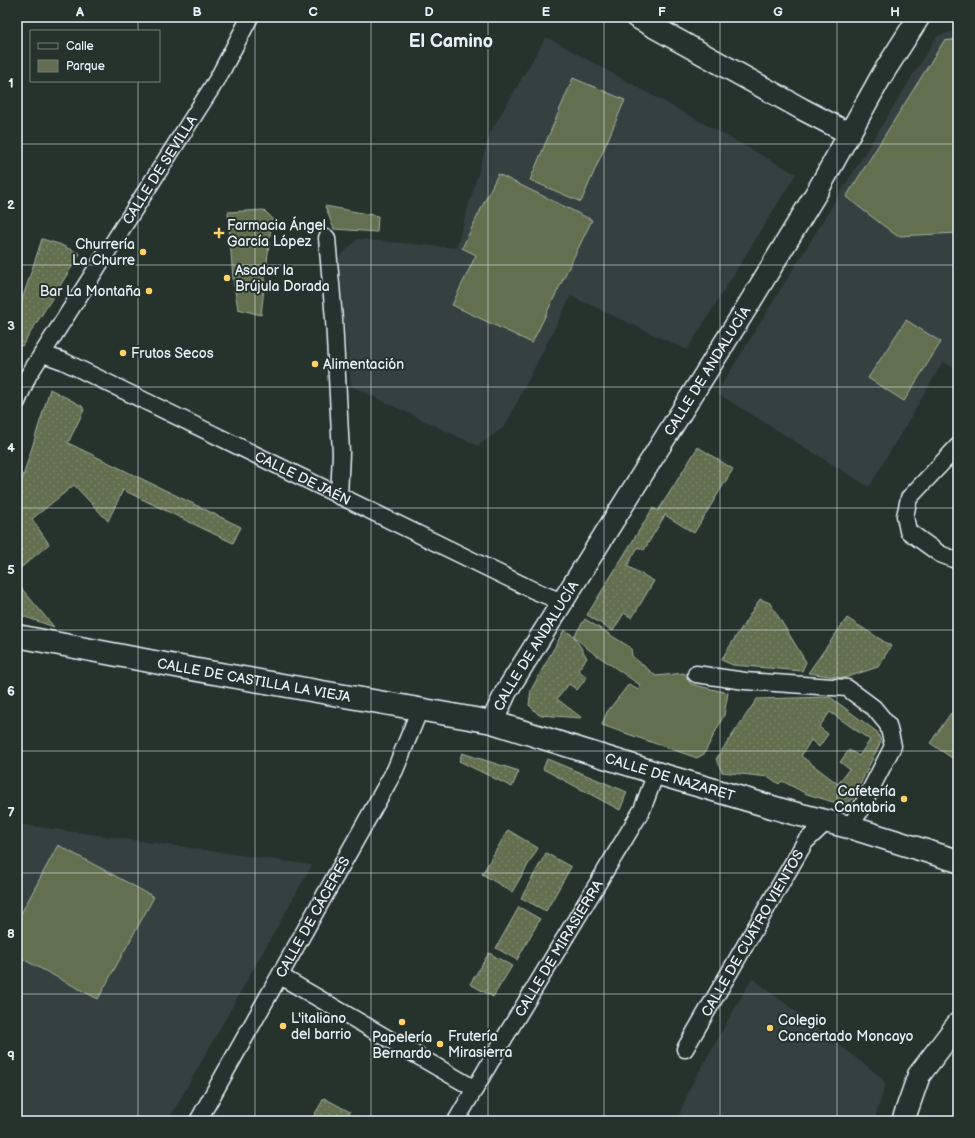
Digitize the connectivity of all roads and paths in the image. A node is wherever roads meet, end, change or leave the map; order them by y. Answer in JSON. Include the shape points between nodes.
{"nodes":[{"id":1,"x":250,"y":17,"type":"edge"},
{"id":2,"x":636,"y":17,"type":"edge"},
{"id":3,"x":919,"y":17,"type":"edge"},
{"id":4,"x":850,"y":134,"type":"junction"},
{"id":5,"x":327,"y":238,"type":"dead end"},
{"id":6,"x":43,"y":354,"type":"junction"},
{"id":7,"x":17,"y":402,"type":"edge"},
{"id":8,"x":958,"y":446,"type":"edge"},
{"id":9,"x":339,"y":496,"type":"junction"},
{"id":10,"x":958,"y":561,"type":"edge"},
{"id":11,"x":562,"y":602,"type":"junction"},
{"id":12,"x":17,"y":636,"type":"edge"},
{"id":13,"x":696,"y":674,"type":"dead end"},
{"id":14,"x":420,"y":709,"type":"junction"},
{"id":15,"x":492,"y":722,"type":"junction"},
{"id":16,"x":656,"y":773,"type":"junction"},
{"id":17,"x":826,"y":822,"type":"junction"},
{"id":18,"x":849,"y":827,"type":"junction"},
{"id":19,"x":958,"y":861,"type":"edge"},
{"id":20,"x":280,"y":976,"type":"junction"},
{"id":21,"x":958,"y":1024,"type":"edge"},
{"id":22,"x":685,"y":1049,"type":"dead end"},
{"id":23,"x":475,"y":1089,"type":"junction"},
{"id":24,"x":198,"y":1121,"type":"edge"},
{"id":25,"x":456,"y":1121,"type":"edge"},
{"id":26,"x":903,"y":1121,"type":"edge"}],
"edges":[{"from":1,"to":6,"type":"street","name":"CALLE DE SEVILLA","via":[[218,78]]},
{"from":2,"to":4,"type":"street"},
{"from":3,"to":4,"type":"street","name":"CALLE DE ANDALUCÍA","via":[[882,75]]},
{"from":4,"to":11,"type":"street","name":"CALLE DE ANDALUCÍA","via":[[747,307]]},
{"from":5,"to":9,"type":"street","via":[[341,453]]},
{"from":6,"to":7,"type":"street","name":"CALLE DE SEVILLA","via":[[28,376]]},
{"from":6,"to":9,"type":"street","name":"CALLE DE JAÉN"},
{"from":8,"to":10,"type":"street","via":[[909,498],[905,516],[908,531],[940,554]]},
{"from":9,"to":11,"type":"street","name":"CALLE DE JAÉN","via":[[532,590]]},
{"from":11,"to":15,"type":"street","name":"CALLE DE ANDALUCÍA","via":[[506,692]]},
{"from":12,"to":14,"type":"main road","name":"CALLE DE CASTILLA LA VIEJA"},
{"from":13,"to":18,"type":"street","via":[[745,681],[847,688],[874,708],[888,725],[893,746]]},
{"from":14,"to":15,"type":"main road","name":"CALLE DE CASTILLA LA VIEJA"},
{"from":14,"to":20,"type":"street","name":"CALLE DE CÁCERES","via":[[395,770]]},
{"from":15,"to":16,"type":"main road","name":"CALLE DE NAZARET"},
{"from":16,"to":17,"type":"main road","name":"CALLE DE NAZARET"},
{"from":16,"to":23,"type":"street","name":"CALLE DE MIRASIERRA","via":[[642,810]]},
{"from":17,"to":18,"type":"main road","name":"CALLE DE NAZARET"},
{"from":17,"to":22,"type":"street","name":"CALLE DE CUATRO VIENTOS","via":[[805,842]]},
{"from":18,"to":19,"type":"main road","name":"CALLE DE NAZARET"},
{"from":20,"to":23,"type":"street"},
{"from":20,"to":24,"type":"street","name":"CALLE DE CÁCERES"},
{"from":21,"to":26,"type":"main road","via":[[919,1075]]},
{"from":23,"to":25,"type":"street","name":"CALLE DE MIRASIERRA"}]}
